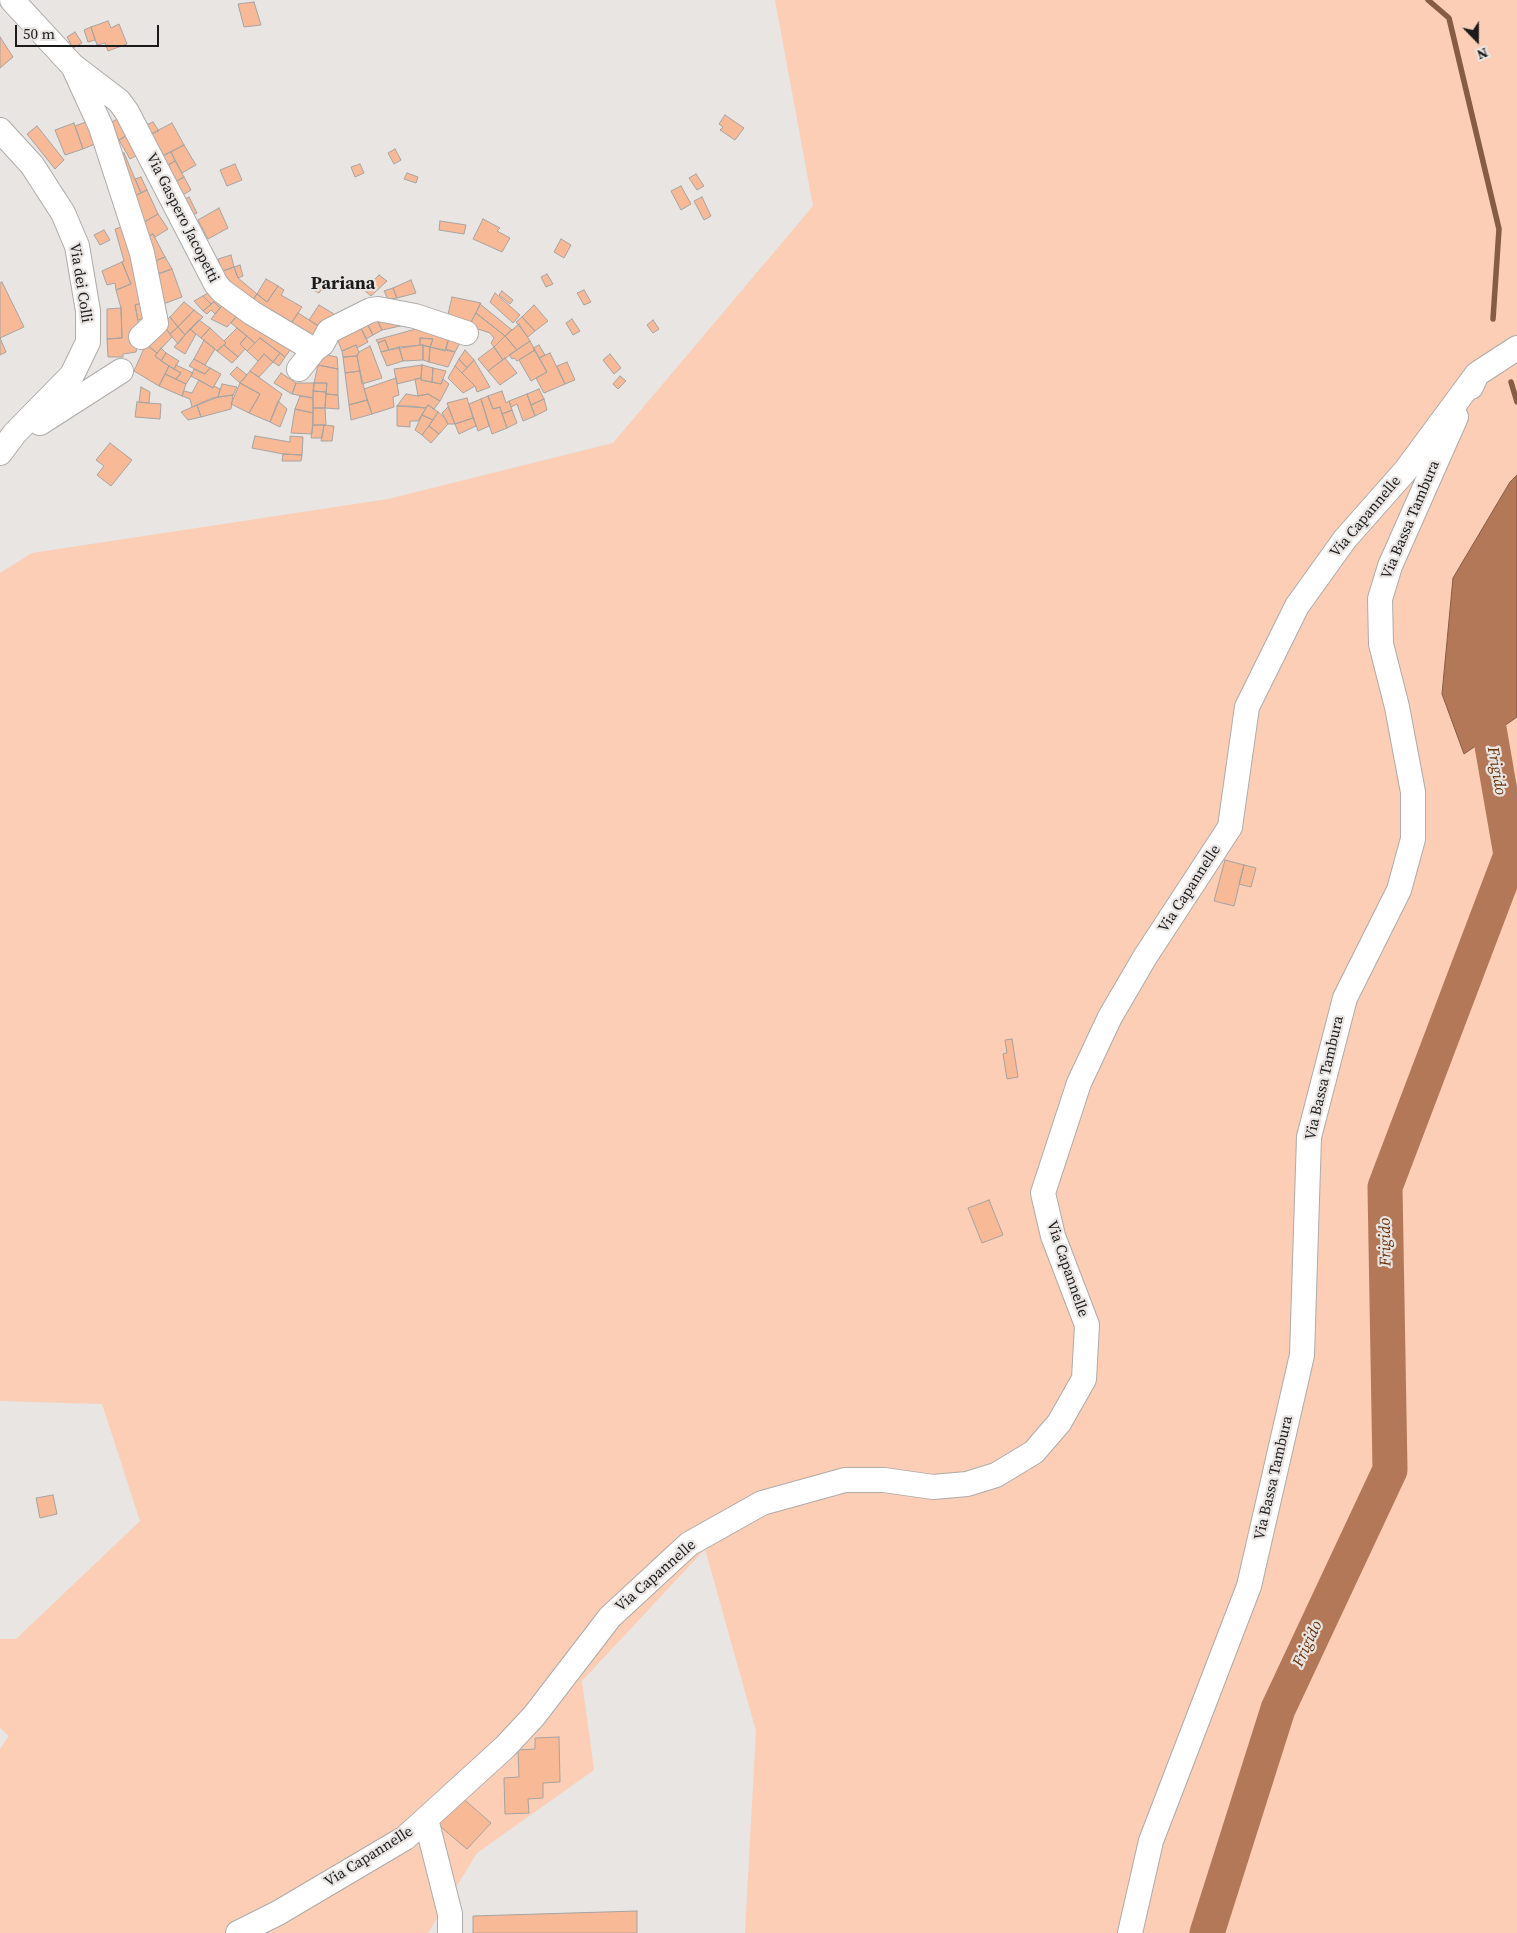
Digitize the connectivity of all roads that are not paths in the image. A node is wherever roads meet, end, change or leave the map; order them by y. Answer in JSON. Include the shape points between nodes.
{"nodes":[{"id":1,"x":12,"y":0,"type":"edge"},
{"id":2,"x":72,"y":64,"type":"junction"},
{"id":3,"x":0,"y":130,"type":"edge"},
{"id":4,"x":466,"y":333,"type":"dead end"},
{"id":5,"x":141,"y":337,"type":"dead end"},
{"id":6,"x":1517,"y":348,"type":"edge"},
{"id":7,"x":314,"y":350,"type":"junction"},
{"id":8,"x":299,"y":369,"type":"dead end"},
{"id":9,"x":121,"y":371,"type":"dead end"},
{"id":10,"x":1477,"y":374,"type":"junction"},
{"id":11,"x":15,"y":433,"type":"junction"},
{"id":12,"x":0,"y":454,"type":"edge"},
{"id":13,"x":426,"y":1819,"type":"junction"},
{"id":14,"x":238,"y":1933,"type":"edge"},
{"id":15,"x":450,"y":1933,"type":"edge"},
{"id":16,"x":1130,"y":1933,"type":"edge"}],
"edges":[{"from":1,"to":2,"type":"street","name":"Via Gaspero Jacopetti"},
{"from":2,"to":5,"type":"street","name":"Via Gaspero Jacopetti","via":[[101,127],[142,253],[156,322]]},
{"from":2,"to":7,"type":"street","name":"Via Gaspero Jacopetti","via":[[119,101],[127,112],[219,289]]},
{"from":3,"to":11,"type":"street","name":"Via dei Colli","via":[[32,165],[63,213],[77,246],[88,311],[88,342],[72,375]]},
{"from":4,"to":7,"type":"street","via":[[415,316],[378,309],[330,331]]},
{"from":6,"to":10,"type":"street"},
{"from":7,"to":8,"type":"street"},
{"from":9,"to":11,"type":"street","via":[[34,428]]},
{"from":10,"to":13,"type":"street","name":"Via Capannelle","via":[[1406,470],[1345,539],[1297,606],[1247,707],[1230,827],[1125,991],[1079,1083],[1043,1193],[1053,1236],[1087,1325],[1084,1379],[1059,1423],[1034,1452],[996,1475],[967,1484],[933,1487],[884,1480],[845,1480],[762,1503],[689,1544],[610,1617],[534,1716],[505,1747]]},
{"from":10,"to":16,"type":"street","name":"Via Bassa Tambura","via":[[1390,566],[1380,599],[1381,644],[1413,792],[1413,839],[1400,890],[1345,998],[1310,1137],[1302,1355],[1249,1586],[1150,1841]]},
{"from":11,"to":12,"type":"street","name":"Via dei Colli"},
{"from":13,"to":14,"type":"street","name":"Via Capannelle","via":[[405,1838]]},
{"from":13,"to":15,"type":"street","via":[[450,1914]]}]}
